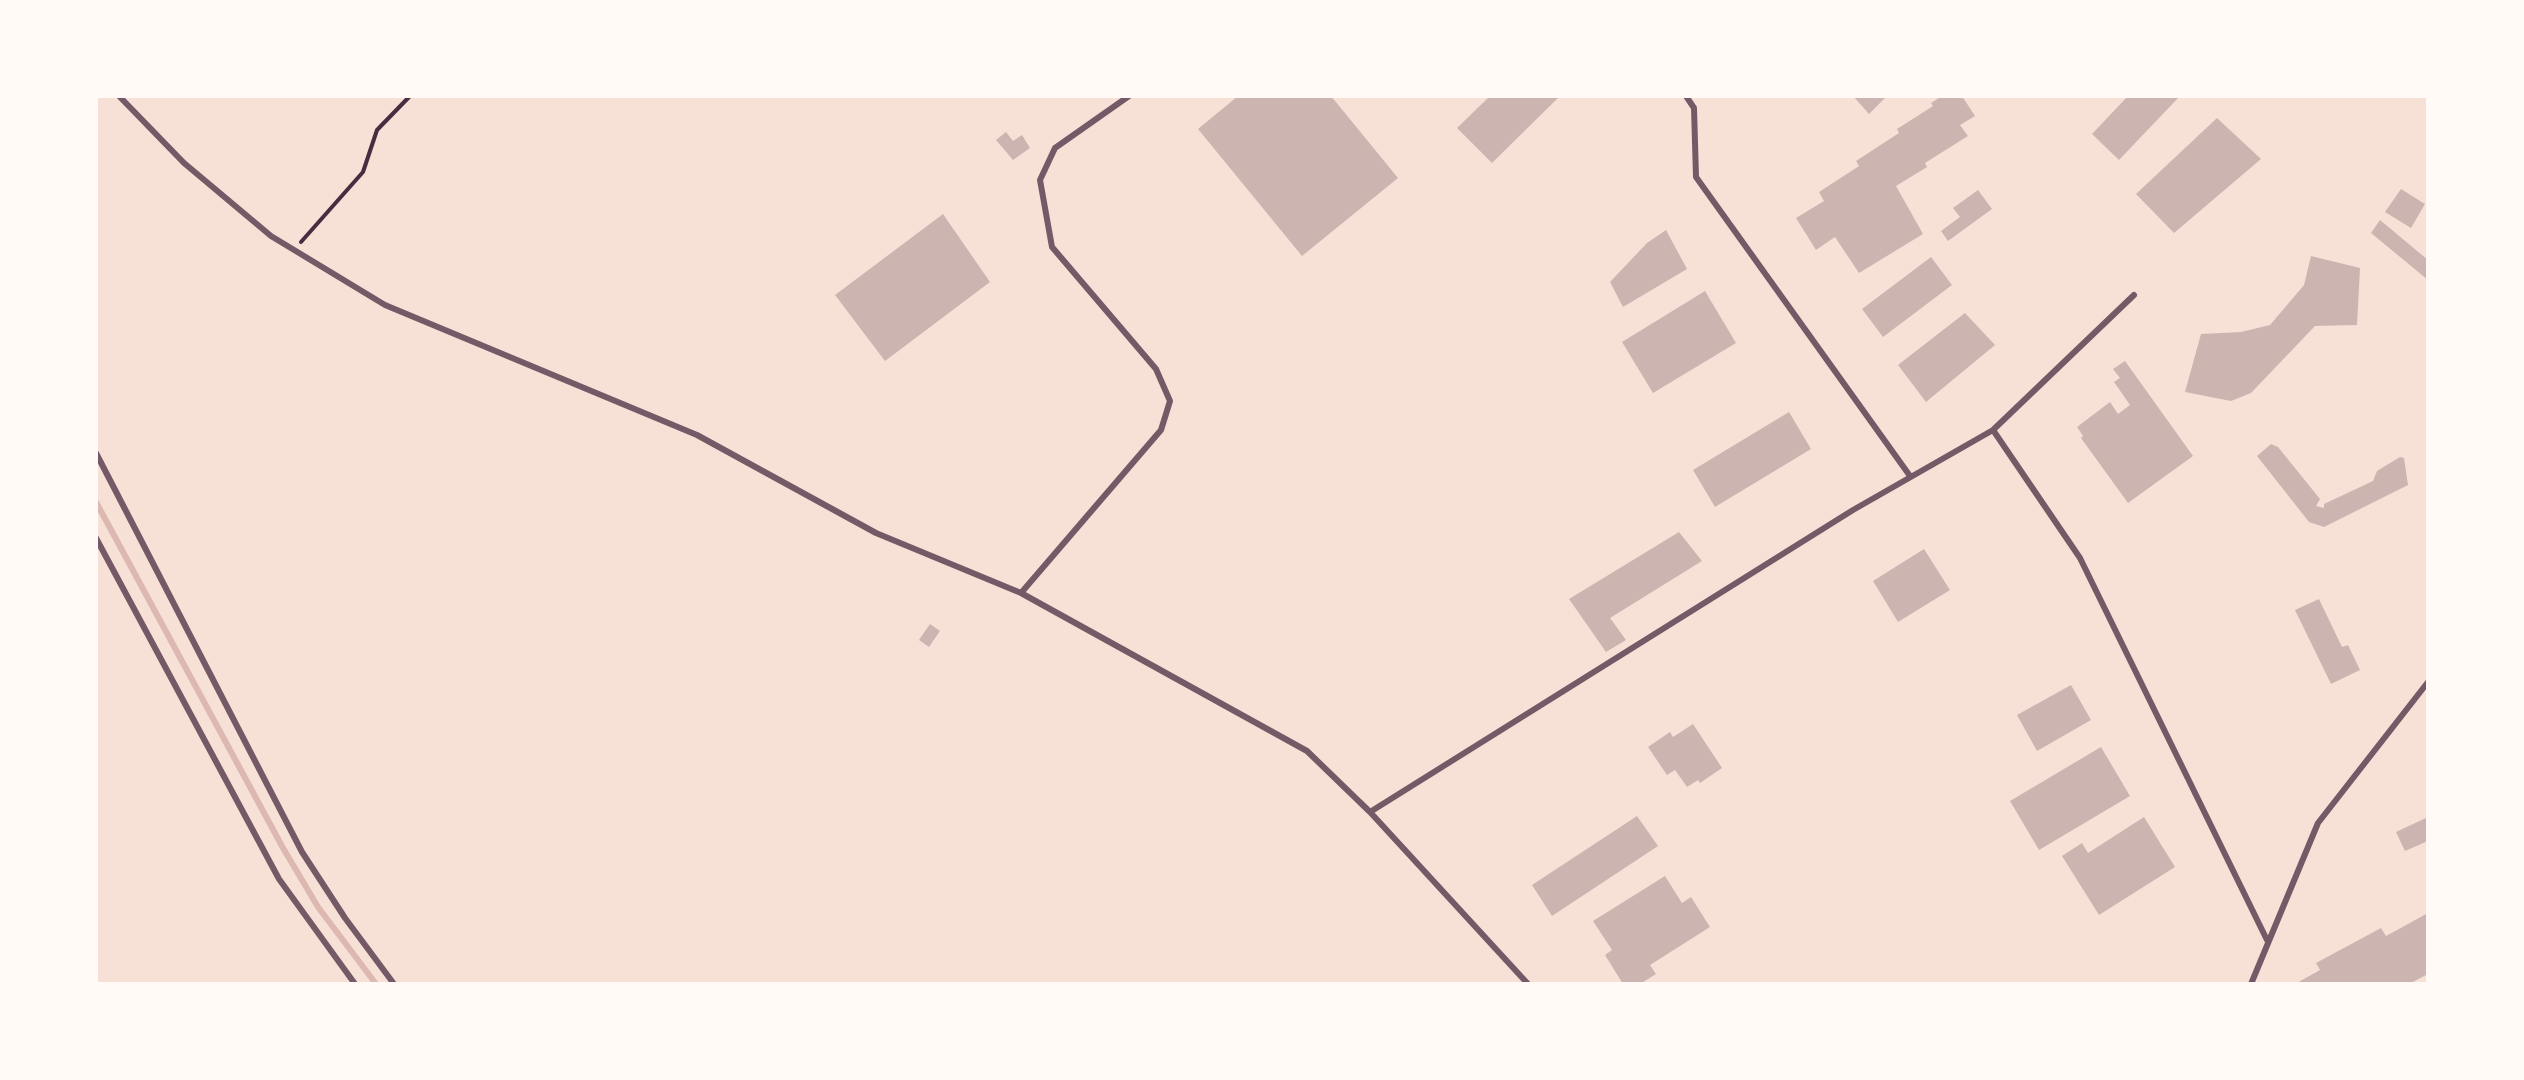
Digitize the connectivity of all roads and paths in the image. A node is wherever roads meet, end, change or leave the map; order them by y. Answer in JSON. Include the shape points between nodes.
{"nodes":[{"id":1,"x":118,"y":96,"type":"edge"},
{"id":2,"x":410,"y":96,"type":"edge"},
{"id":3,"x":1129,"y":96,"type":"edge"},
{"id":4,"x":1686,"y":96,"type":"edge"},
{"id":5,"x":294,"y":250,"type":"junction"},
{"id":6,"x":2134,"y":295,"type":"dead end"},
{"id":7,"x":1993,"y":430,"type":"junction"},
{"id":8,"x":96,"y":453,"type":"edge"},
{"id":9,"x":1910,"y":476,"type":"junction"},
{"id":10,"x":96,"y":538,"type":"edge"},
{"id":11,"x":1021,"y":594,"type":"junction"},
{"id":12,"x":2428,"y":682,"type":"edge"},
{"id":13,"x":1370,"y":812,"type":"junction"},
{"id":14,"x":2267,"y":940,"type":"junction"},
{"id":15,"x":355,"y":984,"type":"edge"},
{"id":16,"x":394,"y":984,"type":"edge"},
{"id":17,"x":1528,"y":984,"type":"edge"},
{"id":18,"x":2250,"y":984,"type":"edge"}],
"edges":[{"from":1,"to":5,"type":"street","via":[[184,162],[271,236]]},
{"from":2,"to":5,"type":"path","via":[[377,130],[363,172]]},
{"from":3,"to":11,"type":"street","via":[[1055,148],[1040,180],[1052,247],[1156,369],[1170,401],[1161,430]]},
{"from":4,"to":9,"type":"street","via":[[1694,108],[1696,177]]},
{"from":5,"to":11,"type":"street","via":[[385,305],[697,435],[876,532]]},
{"from":6,"to":7,"type":"street"},
{"from":7,"to":9,"type":"street"},
{"from":7,"to":14,"type":"street","via":[[2080,558]]},
{"from":8,"to":16,"type":"street","via":[[302,852]]},
{"from":9,"to":13,"type":"street"},
{"from":10,"to":15,"type":"street","via":[[279,879]]},
{"from":11,"to":13,"type":"street","via":[[1307,751]]},
{"from":12,"to":14,"type":"street","via":[[2318,823]]},
{"from":13,"to":17,"type":"street"},
{"from":14,"to":18,"type":"street"}]}
